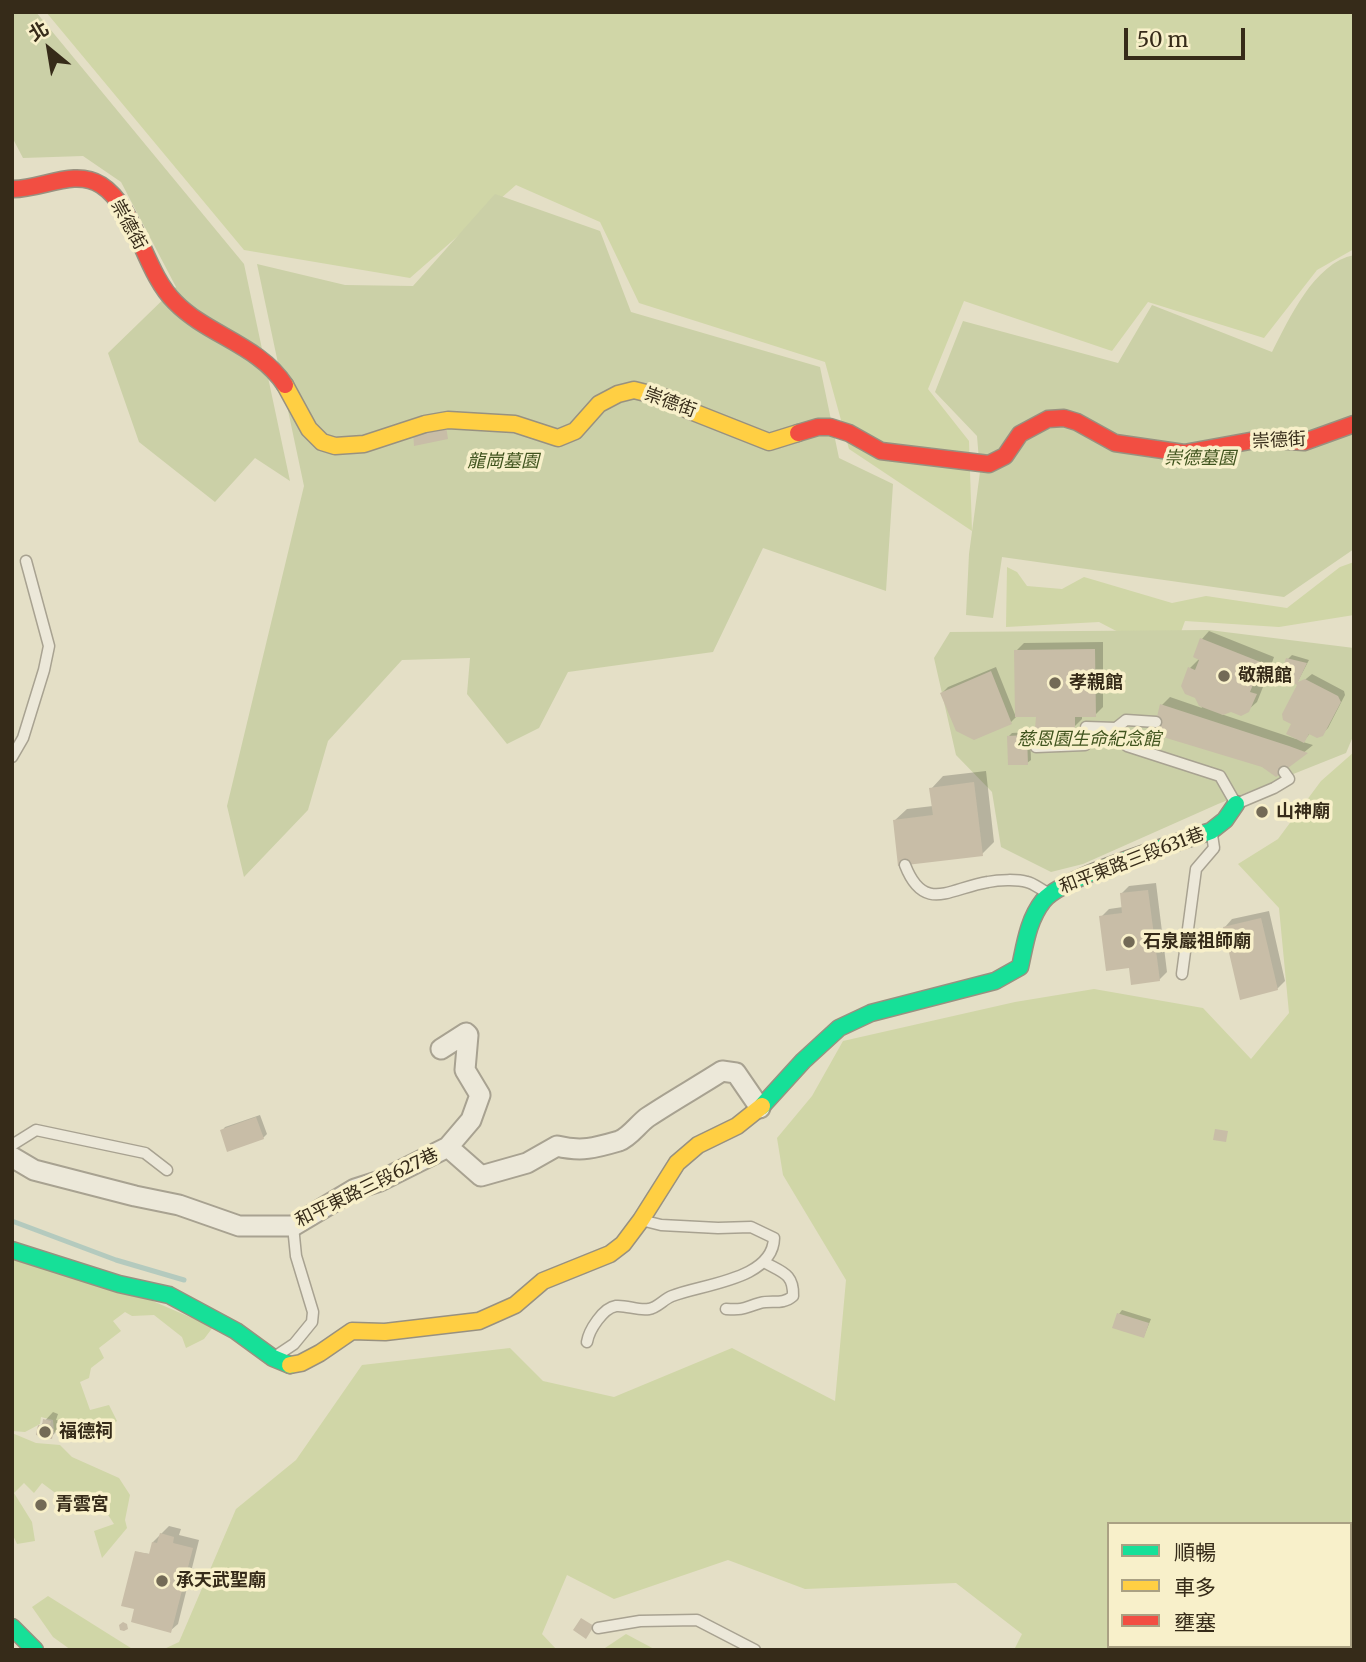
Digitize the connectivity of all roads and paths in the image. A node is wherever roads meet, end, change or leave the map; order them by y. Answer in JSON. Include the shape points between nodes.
{"nodes":[{"id":1,"x":12,"y":188,"type":"edge"},
{"id":2,"x":1354,"y":424,"type":"edge"},
{"id":3,"x":26,"y":561,"type":"dead end"},
{"id":4,"x":1156,"y":722,"type":"dead end"},
{"id":5,"x":1116,"y":728,"type":"junction"},
{"id":6,"x":1036,"y":747,"type":"dead end"},
{"id":7,"x":12,"y":757,"type":"edge"},
{"id":8,"x":1284,"y":772,"type":"dead end"},
{"id":9,"x":1236,"y":804,"type":"junction"},
{"id":10,"x":1211,"y":831,"type":"junction"},
{"id":11,"x":905,"y":865,"type":"dead end"},
{"id":12,"x":1050,"y":894,"type":"junction"},
{"id":13,"x":1182,"y":974,"type":"dead end"},
{"id":14,"x":441,"y":1049,"type":"dead end"},
{"id":15,"x":760,"y":1108,"type":"junction"},
{"id":16,"x":12,"y":1145,"type":"edge"},
{"id":17,"x":448,"y":1147,"type":"junction"},
{"id":18,"x":12,"y":1157,"type":"edge"},
{"id":19,"x":167,"y":1170,"type":"dead end"},
{"id":20,"x":641,"y":1220,"type":"junction"},
{"id":21,"x":293,"y":1226,"type":"junction"},
{"id":22,"x":12,"y":1250,"type":"edge"},
{"id":23,"x":764,"y":1262,"type":"junction"},
{"id":24,"x":726,"y":1309,"type":"dead end"},
{"id":25,"x":587,"y":1342,"type":"dead end"},
{"id":26,"x":273,"y":1358,"type":"junction"},
{"id":27,"x":12,"y":1627,"type":"edge"},
{"id":28,"x":598,"y":1628,"type":"dead end"},
{"id":29,"x":35,"y":1650,"type":"edge"},
{"id":30,"x":755,"y":1650,"type":"edge"}],
"edges":[{"from":1,"to":2,"type":"street","name":"崇德街","via":[[23,191],[67,178],[91,180],[108,190],[161,286],[184,313],[261,359],[280,377],[320,441],[337,447],[439,421],[511,424],[558,438],[575,431],[599,404],[634,390],[666,398],[769,442],[830,427],[881,452],[989,464],[1005,456],[1020,434],[1048,419],[1077,422],[1115,443],[1184,453],[1261,439],[1304,442]]},
{"from":3,"to":7,"type":"lane","via":[[49,646],[23,738]]},
{"from":4,"to":5,"type":"lane","via":[[1126,720]]},
{"from":5,"to":6,"type":"lane","via":[[1086,727],[1085,745]]},
{"from":5,"to":9,"type":"lane","via":[[1118,738],[1127,746],[1220,776]]},
{"from":8,"to":9,"type":"lane","name":"和平東路三段631巷","via":[[1289,779]]},
{"from":9,"to":10,"type":"street","name":"和平東路三段631巷"},
{"from":10,"to":12,"type":"street","name":"和平東路三段631巷","via":[[1077,879]]},
{"from":10,"to":13,"type":"lane","via":[[1213,848],[1196,869]]},
{"from":11,"to":12,"type":"lane","via":[[912,884],[929,895],[989,882],[1027,882]]},
{"from":12,"to":15,"type":"street","name":"和平東路三段631巷","via":[[1031,921],[1020,967],[995,981],[871,1013],[839,1028]]},
{"from":14,"to":17,"type":"street","name":"和平東路三段627巷","via":[[468,1035],[465,1070],[480,1095],[471,1120]]},
{"from":15,"to":17,"type":"street","via":[[736,1073],[722,1071],[646,1118],[621,1140],[577,1151],[556,1146],[527,1163],[481,1176]]},
{"from":15,"to":20,"type":"street","name":"和平東路三段631巷","via":[[677,1163]]},
{"from":16,"to":19,"type":"lane","via":[[36,1130],[145,1153]]},
{"from":17,"to":21,"type":"street","name":"和平東路三段627巷","via":[[355,1189]]},
{"from":18,"to":21,"type":"street","name":"和平東路三段627巷","via":[[34,1170],[179,1205],[239,1226]]},
{"from":20,"to":23,"type":"lane","via":[[662,1225],[751,1227],[774,1238],[774,1248]]},
{"from":20,"to":26,"type":"street","name":"和平東路三段631巷","via":[[610,1254],[543,1281],[515,1306],[479,1321],[384,1332],[352,1331],[301,1363],[288,1365]]},
{"from":21,"to":26,"type":"lane","via":[[312,1322],[294,1344]]},
{"from":22,"to":26,"type":"street","via":[[169,1295],[236,1331]]},
{"from":23,"to":24,"type":"lane","via":[[788,1276],[794,1284],[793,1296],[746,1310]]},
{"from":23,"to":25,"type":"lane","via":[[741,1276],[671,1296],[650,1309],[614,1306],[589,1331]]},
{"from":27,"to":29,"type":"street"},
{"from":28,"to":30,"type":"lane","via":[[640,1621],[697,1620]]}]}
